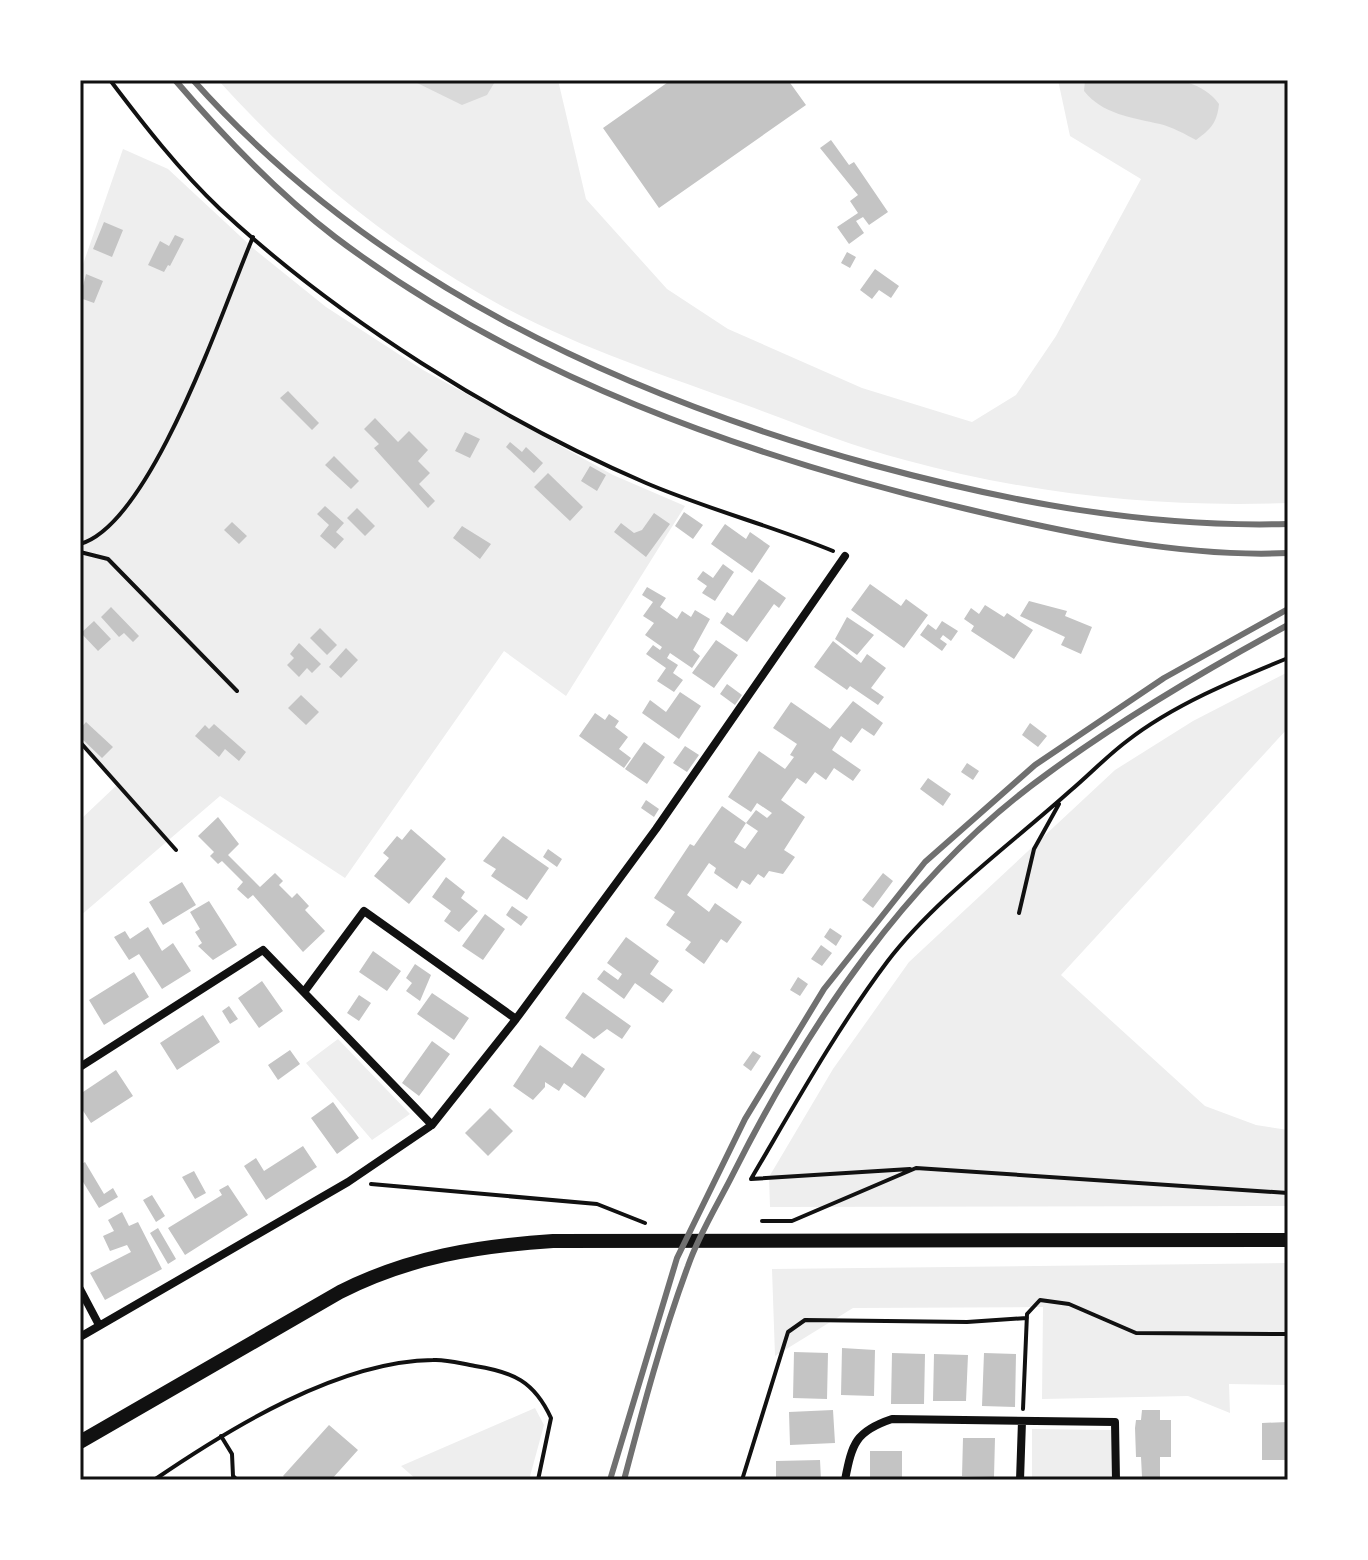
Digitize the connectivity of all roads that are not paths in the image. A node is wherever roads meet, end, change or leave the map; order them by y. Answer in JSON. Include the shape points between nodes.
{"nodes":[{"id":1,"x":845,"y":556,"type":"road end"},
{"id":2,"x":304,"y":992,"type":"junction"},
{"id":3,"x":516,"y":1019,"type":"junction"},
{"id":4,"x":80,"y":1067,"type":"edge"},
{"id":5,"x":432,"y":1125,"type":"junction"},
{"id":6,"x":1288,"y":1240,"type":"edge"},
{"id":7,"x":80,"y":1289,"type":"edge"},
{"id":8,"x":99,"y":1325,"type":"junction"},
{"id":9,"x":80,"y":1337,"type":"edge"},
{"id":10,"x":1022,"y":1421,"type":"junction"},
{"id":11,"x":80,"y":1442,"type":"edge"},
{"id":12,"x":845,"y":1480,"type":"edge"},
{"id":13,"x":1020,"y":1480,"type":"edge"},
{"id":14,"x":1116,"y":1480,"type":"edge"}],
"edges":[{"from":1,"to":3,"type":"street","via":[[656,829]]},
{"from":2,"to":3,"type":"street","via":[[364,911]]},
{"from":2,"to":4,"type":"street","via":[[263,950]]},
{"from":2,"to":5,"type":"street"},
{"from":3,"to":5,"type":"street"},
{"from":5,"to":8,"type":"street","via":[[348,1182]]},
{"from":6,"to":11,"type":"street","via":[[789,1240],[457,1250],[376,1274],[298,1313]]},
{"from":7,"to":8,"type":"street"},
{"from":8,"to":9,"type":"street"},
{"from":10,"to":12,"type":"street","via":[[892,1419],[867,1428],[851,1449]]},
{"from":10,"to":13,"type":"street"},
{"from":10,"to":14,"type":"street","via":[[1115,1422]]}]}
